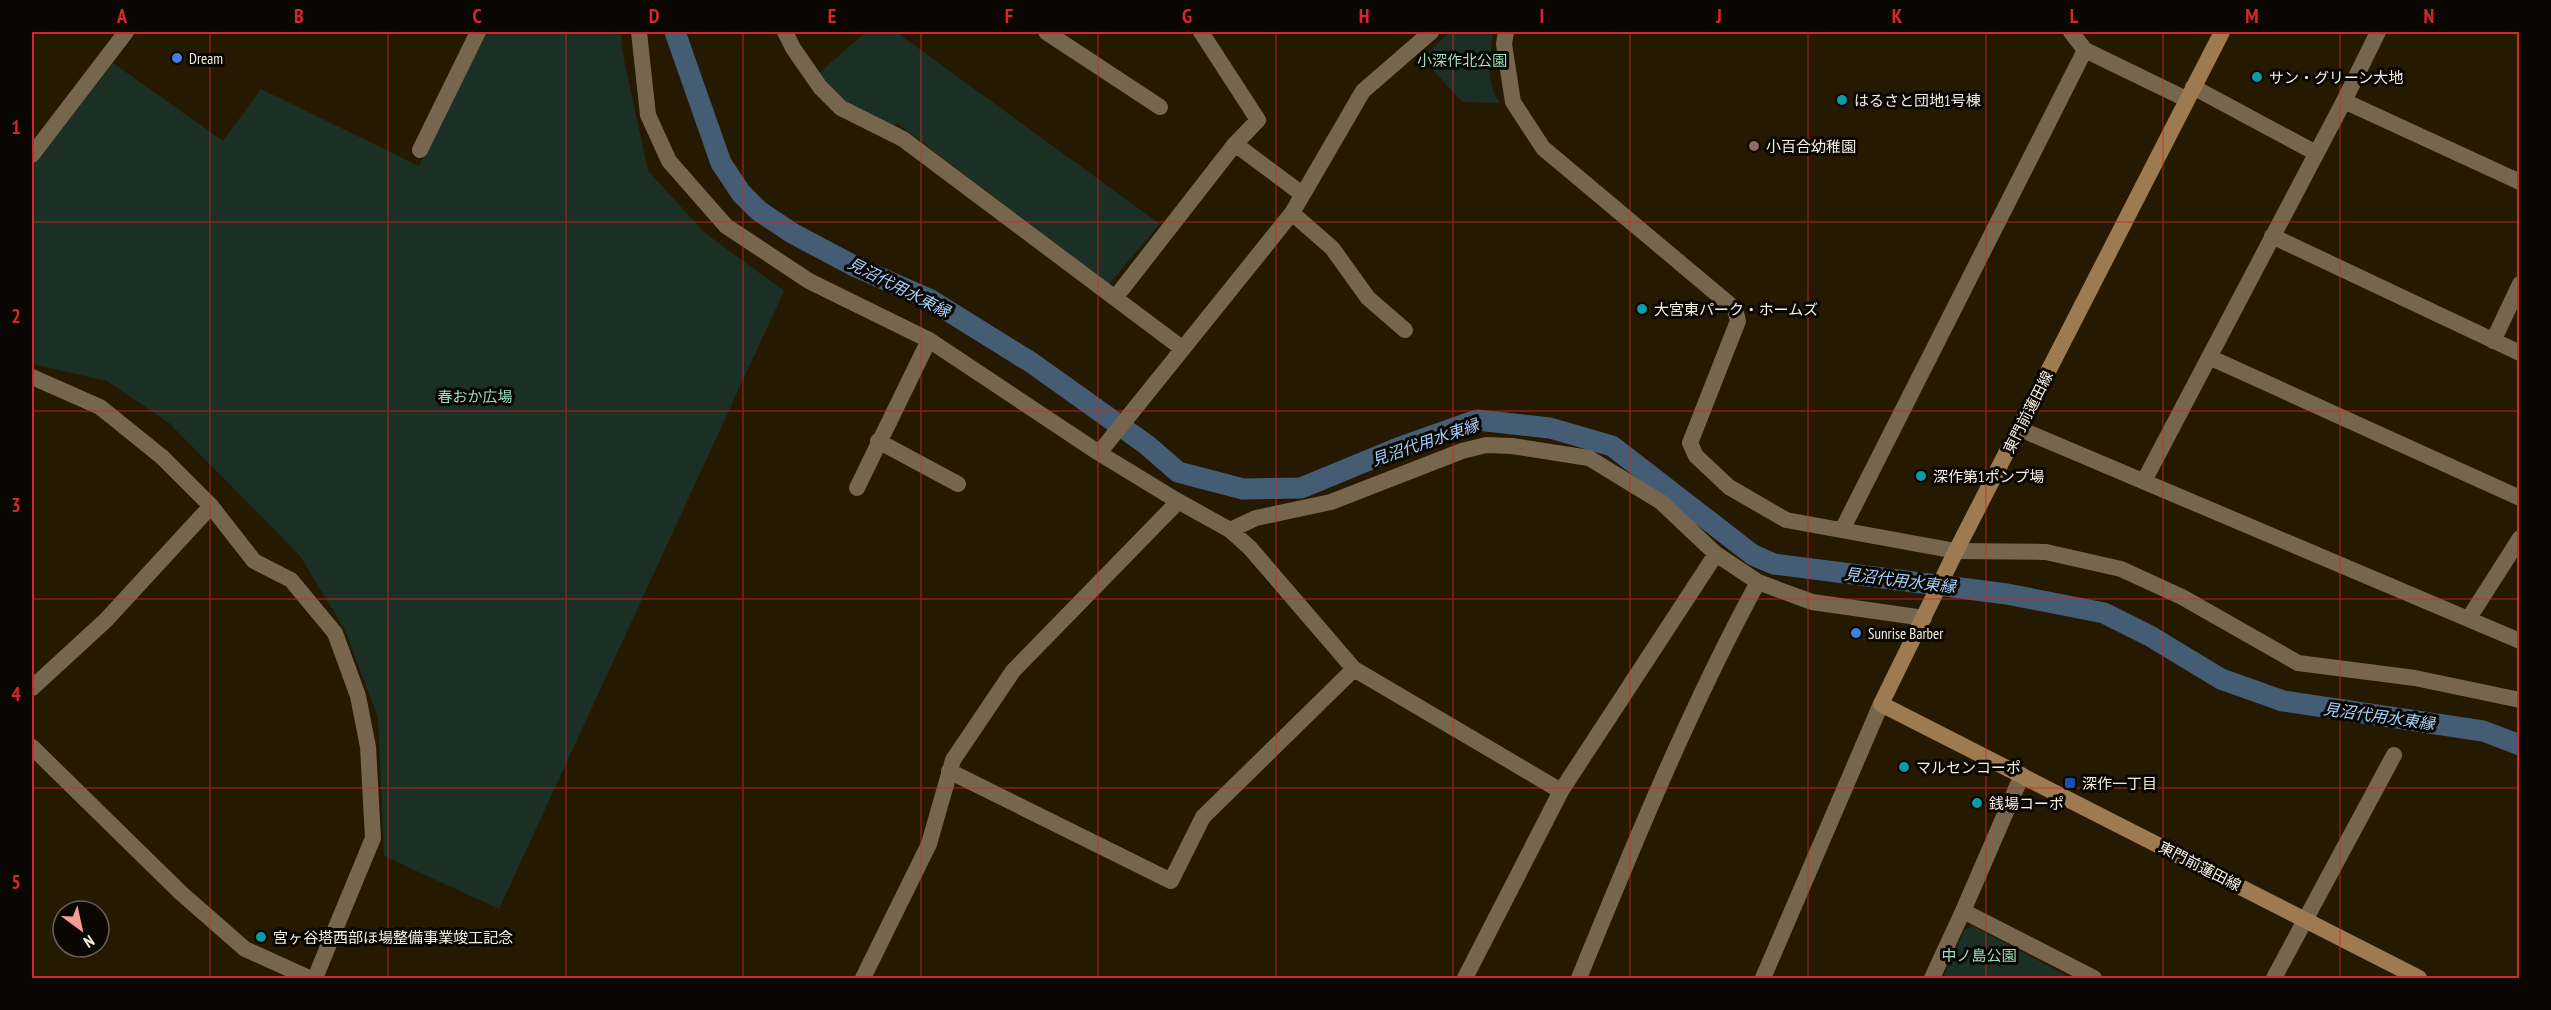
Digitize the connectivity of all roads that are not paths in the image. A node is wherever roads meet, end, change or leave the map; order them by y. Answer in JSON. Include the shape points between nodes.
{"nodes":[{"id":1,"x":126,"y":32,"type":"edge"},
{"id":2,"x":478,"y":32,"type":"edge"},
{"id":3,"x":639,"y":32,"type":"edge"},
{"id":4,"x":785,"y":32,"type":"edge"},
{"id":5,"x":1047,"y":32,"type":"edge"},
{"id":6,"x":1201,"y":32,"type":"edge"},
{"id":7,"x":1431,"y":32,"type":"edge"},
{"id":8,"x":1506,"y":32,"type":"edge"},
{"id":9,"x":2071,"y":32,"type":"edge"},
{"id":10,"x":2222,"y":32,"type":"edge"},
{"id":11,"x":2378,"y":32,"type":"edge"},
{"id":12,"x":1410,"y":38,"type":"edge"},
{"id":13,"x":2085,"y":50,"type":"junction"},
{"id":14,"x":2190,"y":93,"type":"junction"},
{"id":15,"x":2344,"y":101,"type":"junction"},
{"id":16,"x":1160,"y":107,"type":"dead end"},
{"id":17,"x":1235,"y":144,"type":"junction"},
{"id":18,"x":420,"y":150,"type":"dead end"},
{"id":19,"x":2316,"y":153,"type":"junction"},
{"id":20,"x":32,"y":155,"type":"edge"},
{"id":21,"x":2520,"y":182,"type":"edge"},
{"id":22,"x":1302,"y":194,"type":"junction"},
{"id":23,"x":1292,"y":213,"type":"junction"},
{"id":24,"x":2272,"y":236,"type":"junction"},
{"id":25,"x":2520,"y":284,"type":"edge"},
{"id":26,"x":1115,"y":298,"type":"junction"},
{"id":27,"x":1405,"y":330,"type":"dead end"},
{"id":28,"x":929,"y":340,"type":"junction"},
{"id":29,"x":2493,"y":341,"type":"junction"},
{"id":30,"x":1183,"y":349,"type":"junction"},
{"id":31,"x":2520,"y":353,"type":"edge"},
{"id":32,"x":2209,"y":357,"type":"junction"},
{"id":33,"x":32,"y":377,"type":"edge"},
{"id":34,"x":2020,"y":429,"type":"junction"},
{"id":35,"x":878,"y":441,"type":"junction"},
{"id":36,"x":1103,"y":447,"type":"junction"},
{"id":37,"x":2144,"y":481,"type":"junction"},
{"id":38,"x":958,"y":484,"type":"dead end"},
{"id":39,"x":857,"y":488,"type":"dead end"},
{"id":40,"x":2520,"y":498,"type":"edge"},
{"id":41,"x":1176,"y":500,"type":"junction"},
{"id":42,"x":212,"y":506,"type":"junction"},
{"id":43,"x":1230,"y":530,"type":"junction"},
{"id":44,"x":1842,"y":530,"type":"junction"},
{"id":45,"x":2520,"y":538,"type":"edge"},
{"id":46,"x":1956,"y":551,"type":"junction"},
{"id":47,"x":1716,"y":554,"type":"junction"},
{"id":48,"x":1758,"y":582,"type":"junction"},
{"id":49,"x":1926,"y":613,"type":"junction"},
{"id":50,"x":2469,"y":618,"type":"junction"},
{"id":51,"x":2520,"y":641,"type":"edge"},
{"id":52,"x":1354,"y":669,"type":"junction"},
{"id":53,"x":32,"y":688,"type":"edge"},
{"id":54,"x":2520,"y":700,"type":"edge"},
{"id":55,"x":1881,"y":704,"type":"junction"},
{"id":56,"x":32,"y":747,"type":"edge"},
{"id":57,"x":2394,"y":755,"type":"dead end"},
{"id":58,"x":949,"y":771,"type":"junction"},
{"id":59,"x":2022,"y":775,"type":"junction"},
{"id":60,"x":1561,"y":791,"type":"junction"},
{"id":61,"x":1963,"y":911,"type":"junction"},
{"id":62,"x":2305,"y":920,"type":"junction"},
{"id":63,"x":2086,"y":977,"type":"edge"},
{"id":64,"x":309,"y":978,"type":"edge"},
{"id":65,"x":315,"y":978,"type":"edge"},
{"id":66,"x":863,"y":978,"type":"edge"},
{"id":67,"x":1465,"y":978,"type":"edge"},
{"id":68,"x":1579,"y":978,"type":"edge"},
{"id":69,"x":1763,"y":978,"type":"edge"},
{"id":70,"x":1932,"y":978,"type":"edge"},
{"id":71,"x":2274,"y":978,"type":"edge"},
{"id":72,"x":2420,"y":978,"type":"edge"}],
"edges":[{"from":1,"to":20,"type":"street"},
{"from":2,"to":18,"type":"street"},
{"from":3,"to":28,"type":"street","via":[[648,115],[669,161],[726,226],[809,281]]},
{"from":4,"to":26,"type":"street","via":[[820,87],[841,108],[903,139]]},
{"from":5,"to":16,"type":"street"},
{"from":6,"to":17,"type":"street","via":[[1258,120]]},
{"from":7,"to":12,"type":"street"},
{"from":8,"to":44,"type":"street","via":[[1503,44],[1513,102],[1543,148],[1735,309],[1738,321],[1690,443],[1696,456],[1729,487],[1786,520]]},
{"from":9,"to":13,"type":"street"},
{"from":10,"to":14,"type":"main road","name":"東門前蓮田線"},
{"from":11,"to":15,"type":"street"},
{"from":12,"to":22,"type":"street","via":[[1363,91]]},
{"from":13,"to":14,"type":"street"},
{"from":13,"to":44,"type":"street"},
{"from":14,"to":19,"type":"street"},
{"from":14,"to":34,"type":"main road","name":"東門前蓮田線"},
{"from":15,"to":19,"type":"street"},
{"from":15,"to":21,"type":"street"},
{"from":17,"to":22,"type":"street"},
{"from":17,"to":26,"type":"street"},
{"from":19,"to":24,"type":"street"},
{"from":22,"to":23,"type":"street"},
{"from":23,"to":27,"type":"street","via":[[1332,248],[1368,297]]},
{"from":23,"to":30,"type":"street"},
{"from":24,"to":29,"type":"street"},
{"from":24,"to":32,"type":"street"},
{"from":25,"to":29,"type":"street"},
{"from":26,"to":30,"type":"street"},
{"from":28,"to":35,"type":"street"},
{"from":28,"to":36,"type":"street"},
{"from":29,"to":31,"type":"street"},
{"from":30,"to":36,"type":"street"},
{"from":32,"to":37,"type":"street"},
{"from":32,"to":40,"type":"street"},
{"from":33,"to":42,"type":"street","via":[[100,407],[162,456]]},
{"from":34,"to":37,"type":"street"},
{"from":34,"to":46,"type":"main road","name":"東門前蓮田線"},
{"from":35,"to":38,"type":"street"},
{"from":35,"to":39,"type":"street"},
{"from":36,"to":41,"type":"street"},
{"from":37,"to":50,"type":"street"},
{"from":41,"to":43,"type":"street"},
{"from":41,"to":58,"type":"street","via":[[1013,671]]},
{"from":42,"to":53,"type":"street","via":[[106,620]]},
{"from":42,"to":65,"type":"street","via":[[254,561],[291,580],[335,633],[358,696],[368,747],[374,838]]},
{"from":43,"to":47,"type":"street","via":[[1256,518],[1331,502],[1462,451],[1486,445],[1512,446],[1589,458],[1662,502]]},
{"from":43,"to":52,"type":"street"},
{"from":44,"to":46,"type":"street"},
{"from":45,"to":50,"type":"street"},
{"from":46,"to":49,"type":"main road","name":"東門前蓮田線"},
{"from":46,"to":54,"type":"street","via":[[2046,552],[2121,569],[2182,597],[2298,663],[2415,678]]},
{"from":47,"to":48,"type":"street"},
{"from":47,"to":60,"type":"street"},
{"from":48,"to":49,"type":"street","via":[[1812,602]]},
{"from":48,"to":68,"type":"street","via":[[1648,810]]},
{"from":49,"to":55,"type":"main road","name":"東門前蓮田線"},
{"from":50,"to":51,"type":"street"},
{"from":52,"to":58,"type":"street","via":[[1203,817],[1171,880]]},
{"from":52,"to":60,"type":"street"},
{"from":55,"to":59,"type":"main road","name":"東門前蓮田線"},
{"from":55,"to":69,"type":"street"},
{"from":56,"to":64,"type":"street","via":[[181,893],[245,949]]},
{"from":57,"to":62,"type":"street"},
{"from":58,"to":66,"type":"street","via":[[929,843]]},
{"from":59,"to":61,"type":"street"},
{"from":59,"to":62,"type":"main road","name":"東門前蓮田線"},
{"from":60,"to":67,"type":"street"},
{"from":61,"to":63,"type":"street"},
{"from":61,"to":70,"type":"street"},
{"from":62,"to":71,"type":"street"},
{"from":62,"to":72,"type":"main road","name":"東門前蓮田線"}]}
